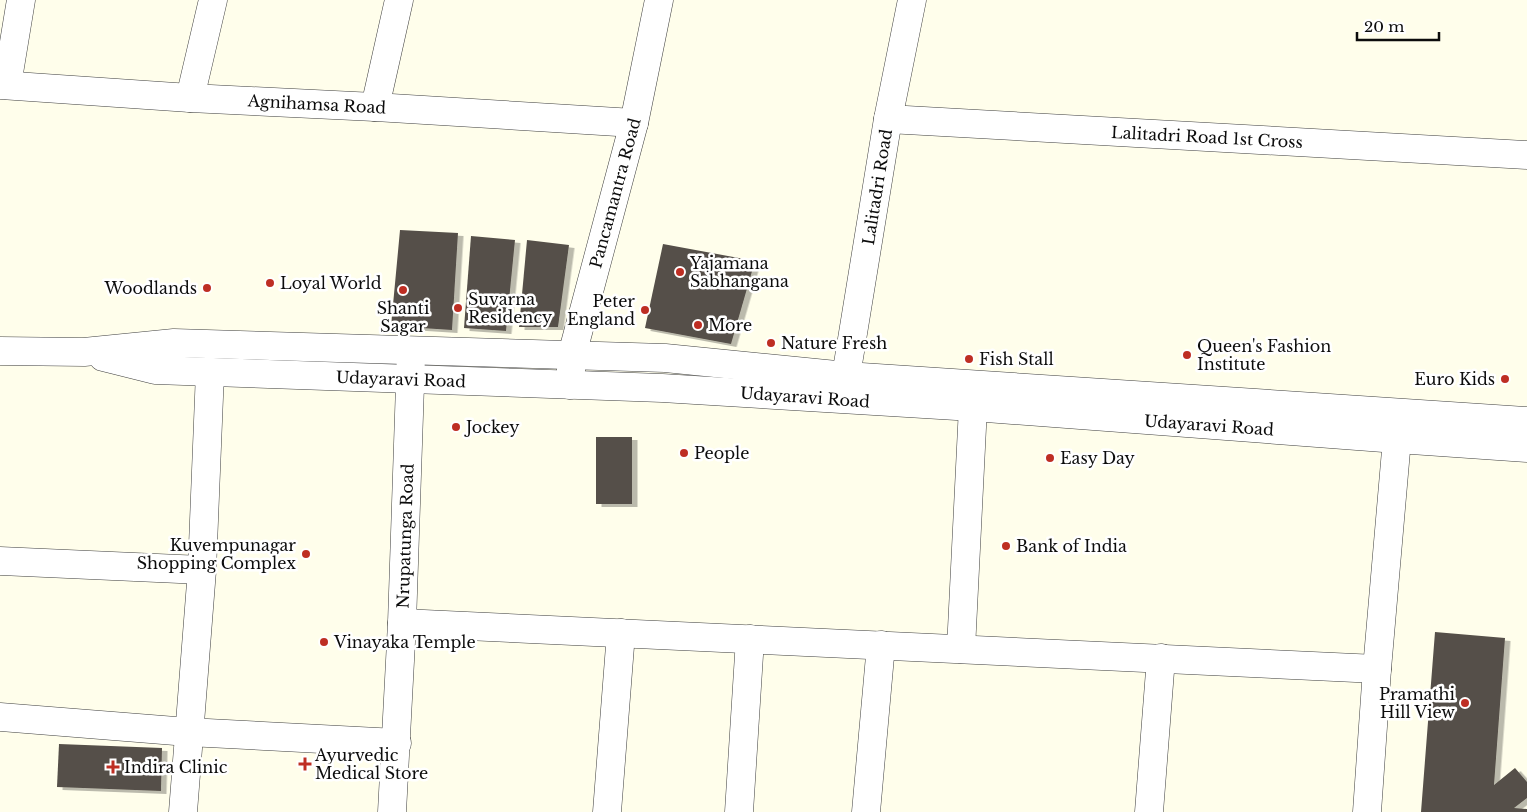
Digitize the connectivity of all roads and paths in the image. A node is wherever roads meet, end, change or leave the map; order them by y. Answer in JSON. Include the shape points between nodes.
{"nodes":[{"id":1,"x":21,"y":0,"type":"edge"},
{"id":2,"x":213,"y":0,"type":"edge"},
{"id":3,"x":399,"y":0,"type":"edge"},
{"id":4,"x":659,"y":0,"type":"edge"},
{"id":5,"x":912,"y":0,"type":"edge"},
{"id":6,"x":3,"y":85,"type":"edge"},
{"id":7,"x":190,"y":98,"type":"junction"},
{"id":8,"x":375,"y":107,"type":"junction"},
{"id":9,"x":888,"y":119,"type":"junction"},
{"id":10,"x":634,"y":123,"type":"junction"},
{"id":11,"x":1527,"y":155,"type":"edge"},
{"id":12,"x":0,"y":351,"type":"edge"},
{"id":13,"x":411,"y":351,"type":"junction"},
{"id":14,"x":84,"y":352,"type":"junction"},
{"id":15,"x":572,"y":356,"type":"junction"},
{"id":16,"x":210,"y":372,"type":"junction"},
{"id":17,"x":846,"y":376,"type":"junction"},
{"id":18,"x":410,"y":379,"type":"junction"},
{"id":19,"x":570,"y":385,"type":"junction"},
{"id":20,"x":973,"y":407,"type":"junction"},
{"id":21,"x":1527,"y":421,"type":"edge"},
{"id":22,"x":1397,"y":439,"type":"junction"},
{"id":23,"x":1527,"y":448,"type":"edge"},
{"id":24,"x":0,"y":561,"type":"edge"},
{"id":25,"x":202,"y":570,"type":"junction"},
{"id":26,"x":402,"y":623,"type":"junction"},
{"id":27,"x":621,"y":633,"type":"junction"},
{"id":28,"x":750,"y":640,"type":"junction"},
{"id":29,"x":880,"y":645,"type":"junction"},
{"id":30,"x":960,"y":649,"type":"junction"},
{"id":31,"x":1161,"y":658,"type":"junction"},
{"id":32,"x":1377,"y":669,"type":"junction"},
{"id":33,"x":0,"y":717,"type":"edge"},
{"id":34,"x":188,"y":732,"type":"junction"},
{"id":35,"x":396,"y":743,"type":"junction"},
{"id":36,"x":183,"y":812,"type":"edge"},
{"id":37,"x":392,"y":812,"type":"edge"},
{"id":38,"x":607,"y":812,"type":"edge"},
{"id":39,"x":739,"y":812,"type":"edge"},
{"id":40,"x":866,"y":812,"type":"edge"},
{"id":41,"x":1149,"y":812,"type":"edge"},
{"id":42,"x":1367,"y":812,"type":"edge"}],
"edges":[{"from":1,"to":6,"type":"street"},
{"from":2,"to":7,"type":"street"},
{"from":3,"to":8,"type":"street"},
{"from":4,"to":10,"type":"street","name":"Pancamantra Road"},
{"from":5,"to":9,"type":"street","name":"Lalitadri Road"},
{"from":6,"to":7,"type":"street","name":"Agnihamsa Road"},
{"from":7,"to":8,"type":"street","name":"Agnihamsa Road"},
{"from":8,"to":10,"type":"street","name":"Agnihamsa Road"},
{"from":9,"to":11,"type":"street","name":"Lalitadri Road 1st Cross"},
{"from":9,"to":17,"type":"street","name":"Lalitadri Road"},
{"from":10,"to":15,"type":"street","name":"Pancamantra Road"},
{"from":12,"to":14,"type":"street","name":"Udayaravi Road"},
{"from":13,"to":14,"type":"street","name":"Udayaravi Road","via":[[174,343]]},
{"from":13,"to":15,"type":"street","name":"Udayaravi Road"},
{"from":13,"to":18,"type":"street","name":"Nrupatunga Road"},
{"from":14,"to":16,"type":"street","name":"Udayaravi Road","via":[[155,370]]},
{"from":15,"to":17,"type":"street","name":"Udayaravi Road","via":[[664,358]]},
{"from":15,"to":19,"type":"street","name":"Pancamantra Road"},
{"from":16,"to":18,"type":"street","name":"Udayaravi Road"},
{"from":16,"to":25,"type":"street"},
{"from":17,"to":21,"type":"street","name":"Udayaravi Road"},
{"from":18,"to":19,"type":"street","name":"Udayaravi Road"},
{"from":18,"to":26,"type":"street","name":"Nrupatunga Road"},
{"from":19,"to":20,"type":"street","name":"Udayaravi Road"},
{"from":20,"to":22,"type":"street","name":"Udayaravi Road"},
{"from":20,"to":30,"type":"street"},
{"from":22,"to":23,"type":"street","name":"Udayaravi Road"},
{"from":22,"to":32,"type":"street"},
{"from":24,"to":25,"type":"street"},
{"from":25,"to":34,"type":"street"},
{"from":26,"to":27,"type":"street"},
{"from":26,"to":35,"type":"street","name":"Nrupatunga Road"},
{"from":27,"to":28,"type":"street"},
{"from":27,"to":38,"type":"street"},
{"from":28,"to":29,"type":"street"},
{"from":28,"to":39,"type":"street"},
{"from":29,"to":30,"type":"street"},
{"from":29,"to":40,"type":"street"},
{"from":30,"to":31,"type":"street"},
{"from":31,"to":32,"type":"street"},
{"from":31,"to":41,"type":"street"},
{"from":32,"to":42,"type":"street"},
{"from":33,"to":34,"type":"street"},
{"from":34,"to":35,"type":"street"},
{"from":34,"to":36,"type":"street"},
{"from":35,"to":37,"type":"street","name":"Nrupatunga Road"}]}
